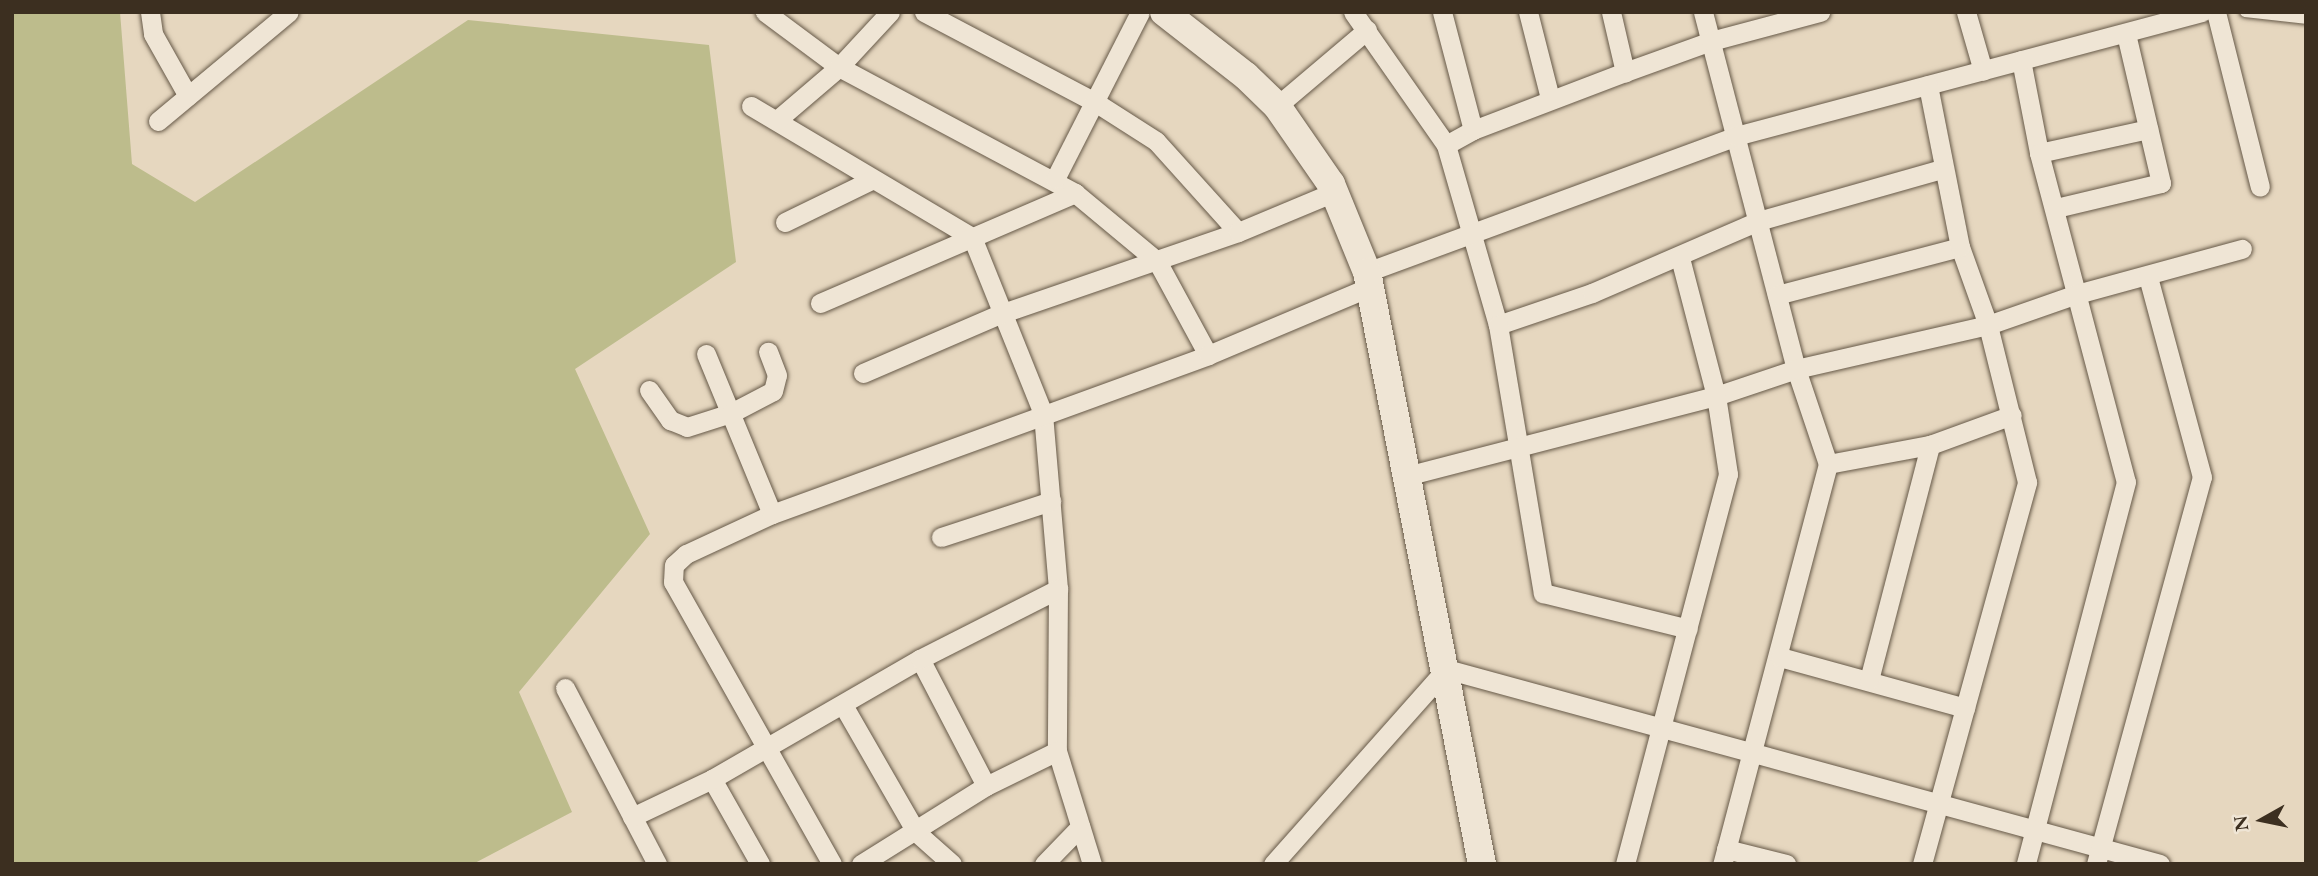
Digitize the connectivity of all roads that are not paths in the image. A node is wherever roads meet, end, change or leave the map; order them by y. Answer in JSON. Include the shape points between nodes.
{"nodes":[{"id":1,"x":150,"y":12,"type":"edge"},
{"id":2,"x":289,"y":12,"type":"edge"},
{"id":3,"x":765,"y":12,"type":"edge"},
{"id":4,"x":890,"y":12,"type":"edge"},
{"id":5,"x":924,"y":12,"type":"edge"},
{"id":6,"x":1140,"y":12,"type":"edge"},
{"id":7,"x":1164,"y":12,"type":"edge"},
{"id":8,"x":1353,"y":12,"type":"edge"},
{"id":9,"x":1442,"y":12,"type":"edge"},
{"id":10,"x":1528,"y":12,"type":"edge"},
{"id":11,"x":1611,"y":12,"type":"edge"},
{"id":12,"x":1703,"y":12,"type":"edge"},
{"id":13,"x":1820,"y":12,"type":"edge"},
{"id":14,"x":1966,"y":12,"type":"edge"},
{"id":15,"x":2202,"y":12,"type":"edge"},
{"id":16,"x":2216,"y":12,"type":"edge"},
{"id":17,"x":2245,"y":12,"type":"edge"},
{"id":18,"x":1793,"y":16,"type":"edge"},
{"id":19,"x":2306,"y":19,"type":"edge"},
{"id":20,"x":1367,"y":30,"type":"junction"},
{"id":21,"x":2126,"y":34,"type":"junction"},
{"id":22,"x":1711,"y":41,"type":"junction"},
{"id":23,"x":2021,"y":60,"type":"junction"},
{"id":24,"x":839,"y":67,"type":"junction"},
{"id":25,"x":1983,"y":71,"type":"junction"},
{"id":26,"x":1625,"y":72,"type":"junction"},
{"id":27,"x":1928,"y":85,"type":"junction"},
{"id":28,"x":188,"y":96,"type":"junction"},
{"id":29,"x":1550,"y":98,"type":"junction"},
{"id":30,"x":1095,"y":102,"type":"junction"},
{"id":31,"x":751,"y":106,"type":"dead end"},
{"id":32,"x":1277,"y":106,"type":"junction"},
{"id":33,"x":777,"y":120,"type":"junction"},
{"id":34,"x":158,"y":121,"type":"dead end"},
{"id":35,"x":2148,"y":129,"type":"junction"},
{"id":36,"x":1473,"y":130,"type":"junction"},
{"id":37,"x":1736,"y":136,"type":"junction"},
{"id":38,"x":1446,"y":145,"type":"junction"},
{"id":39,"x":2039,"y":153,"type":"junction"},
{"id":40,"x":1942,"y":169,"type":"junction"},
{"id":41,"x":1055,"y":179,"type":"junction"},
{"id":42,"x":871,"y":180,"type":"junction"},
{"id":43,"x":2260,"y":187,"type":"dead end"},
{"id":44,"x":1334,"y":192,"type":"junction"},
{"id":45,"x":1075,"y":193,"type":"junction"},
{"id":46,"x":2056,"y":208,"type":"junction"},
{"id":47,"x":1758,"y":221,"type":"junction"},
{"id":48,"x":785,"y":222,"type":"dead end"},
{"id":49,"x":1238,"y":232,"type":"junction"},
{"id":50,"x":1473,"y":233,"type":"junction"},
{"id":51,"x":972,"y":237,"type":"junction"},
{"id":52,"x":1960,"y":247,"type":"junction"},
{"id":53,"x":2242,"y":249,"type":"dead end"},
{"id":54,"x":1680,"y":258,"type":"junction"},
{"id":55,"x":1157,"y":261,"type":"junction"},
{"id":56,"x":2148,"y":277,"type":"junction"},
{"id":57,"x":1370,"y":279,"type":"junction"},
{"id":58,"x":2077,"y":294,"type":"junction"},
{"id":59,"x":1777,"y":295,"type":"junction"},
{"id":60,"x":820,"y":303,"type":"dead end"},
{"id":61,"x":1000,"y":314,"type":"junction"},
{"id":62,"x":1498,"y":325,"type":"junction"},
{"id":63,"x":1988,"y":325,"type":"junction"},
{"id":64,"x":768,"y":352,"type":"dead end"},
{"id":65,"x":706,"y":354,"type":"dead end"},
{"id":66,"x":1208,"y":355,"type":"junction"},
{"id":67,"x":1796,"y":369,"type":"junction"},
{"id":68,"x":863,"y":373,"type":"dead end"},
{"id":69,"x":649,"y":390,"type":"dead end"},
{"id":70,"x":1716,"y":396,"type":"junction"},
{"id":71,"x":731,"y":413,"type":"junction"},
{"id":72,"x":1043,"y":414,"type":"junction"},
{"id":73,"x":2012,"y":415,"type":"junction"},
{"id":74,"x":1930,"y":445,"type":"junction"},
{"id":75,"x":1516,"y":447,"type":"junction"},
{"id":76,"x":1828,"y":464,"type":"junction"},
{"id":77,"x":1409,"y":475,"type":"junction"},
{"id":78,"x":1051,"y":501,"type":"junction"},
{"id":79,"x":772,"y":514,"type":"junction"},
{"id":80,"x":942,"y":537,"type":"dead end"},
{"id":81,"x":1058,"y":589,"type":"junction"},
{"id":82,"x":1688,"y":629,"type":"junction"},
{"id":83,"x":1780,"y":657,"type":"junction"},
{"id":84,"x":920,"y":659,"type":"junction"},
{"id":85,"x":1446,"y":669,"type":"junction"},
{"id":86,"x":1868,"y":680,"type":"junction"},
{"id":87,"x":565,"y":688,"type":"dead end"},
{"id":88,"x":843,"y":705,"type":"junction"},
{"id":89,"x":1965,"y":708,"type":"junction"},
{"id":90,"x":1662,"y":729,"type":"junction"},
{"id":91,"x":767,"y":748,"type":"junction"},
{"id":92,"x":1058,"y":751,"type":"junction"},
{"id":93,"x":1754,"y":752,"type":"junction"},
{"id":94,"x":712,"y":779,"type":"junction"},
{"id":95,"x":986,"y":786,"type":"junction"},
{"id":96,"x":1939,"y":807,"type":"junction"},
{"id":97,"x":632,"y":817,"type":"junction"},
{"id":98,"x":1080,"y":827,"type":"junction"},
{"id":99,"x":2035,"y":830,"type":"junction"},
{"id":100,"x":916,"y":832,"type":"junction"},
{"id":101,"x":1724,"y":856,"type":"edge"},
{"id":102,"x":2098,"y":856,"type":"edge"},
{"id":103,"x":657,"y":864,"type":"edge"},
{"id":104,"x":760,"y":864,"type":"edge"},
{"id":105,"x":832,"y":864,"type":"edge"},
{"id":106,"x":861,"y":864,"type":"edge"},
{"id":107,"x":952,"y":864,"type":"edge"},
{"id":108,"x":1044,"y":864,"type":"edge"},
{"id":109,"x":1092,"y":864,"type":"edge"},
{"id":110,"x":1273,"y":864,"type":"edge"},
{"id":111,"x":1482,"y":864,"type":"edge"},
{"id":112,"x":1625,"y":864,"type":"edge"},
{"id":113,"x":1786,"y":864,"type":"edge"},
{"id":114,"x":1922,"y":864,"type":"edge"},
{"id":115,"x":2026,"y":864,"type":"edge"},
{"id":116,"x":2160,"y":864,"type":"edge"}],
"edges":[{"from":1,"to":28,"type":"street","via":[[153,33]]},
{"from":2,"to":28,"type":"street"},
{"from":3,"to":24,"type":"street"},
{"from":4,"to":24,"type":"street"},
{"from":5,"to":30,"type":"street"},
{"from":6,"to":30,"type":"street"},
{"from":7,"to":32,"type":"street","via":[[1236,67]]},
{"from":8,"to":20,"type":"street"},
{"from":9,"to":36,"type":"street"},
{"from":10,"to":29,"type":"street"},
{"from":11,"to":26,"type":"street"},
{"from":12,"to":22,"type":"street"},
{"from":13,"to":18,"type":"street"},
{"from":14,"to":25,"type":"street"},
{"from":15,"to":21,"type":"street"},
{"from":16,"to":43,"type":"street"},
{"from":17,"to":19,"type":"lane"},
{"from":18,"to":22,"type":"street"},
{"from":20,"to":32,"type":"street"},
{"from":20,"to":38,"type":"street"},
{"from":21,"to":23,"type":"street"},
{"from":21,"to":35,"type":"street"},
{"from":22,"to":26,"type":"street"},
{"from":22,"to":37,"type":"street"},
{"from":23,"to":25,"type":"street"},
{"from":23,"to":39,"type":"street"},
{"from":24,"to":33,"type":"street"},
{"from":24,"to":41,"type":"street"},
{"from":25,"to":27,"type":"street"},
{"from":26,"to":29,"type":"street"},
{"from":27,"to":37,"type":"street"},
{"from":27,"to":40,"type":"street"},
{"from":28,"to":34,"type":"street"},
{"from":29,"to":36,"type":"street"},
{"from":30,"to":41,"type":"street"},
{"from":30,"to":49,"type":"street","via":[[1156,141]]},
{"from":31,"to":33,"type":"street"},
{"from":32,"to":44,"type":"street"},
{"from":33,"to":42,"type":"street"},
{"from":35,"to":39,"type":"street"},
{"from":35,"to":46,"type":"street","via":[[2161,183]]},
{"from":36,"to":38,"type":"street"},
{"from":37,"to":47,"type":"street"},
{"from":37,"to":50,"type":"street"},
{"from":38,"to":50,"type":"street"},
{"from":39,"to":46,"type":"street"},
{"from":40,"to":47,"type":"street"},
{"from":40,"to":52,"type":"street"},
{"from":41,"to":45,"type":"street"},
{"from":42,"to":48,"type":"street"},
{"from":42,"to":51,"type":"street"},
{"from":44,"to":49,"type":"street"},
{"from":44,"to":57,"type":"street"},
{"from":45,"to":51,"type":"street"},
{"from":45,"to":55,"type":"street"},
{"from":46,"to":58,"type":"street"},
{"from":47,"to":54,"type":"street"},
{"from":47,"to":59,"type":"street"},
{"from":49,"to":55,"type":"street"},
{"from":50,"to":57,"type":"street"},
{"from":50,"to":62,"type":"street"},
{"from":51,"to":60,"type":"street"},
{"from":51,"to":61,"type":"street"},
{"from":52,"to":59,"type":"street"},
{"from":52,"to":63,"type":"street"},
{"from":53,"to":56,"type":"street"},
{"from":54,"to":62,"type":"street"},
{"from":54,"to":70,"type":"street"},
{"from":55,"to":61,"type":"street"},
{"from":55,"to":66,"type":"street"},
{"from":56,"to":58,"type":"street"},
{"from":56,"to":102,"type":"street","via":[[2202,477]]},
{"from":57,"to":66,"type":"street"},
{"from":57,"to":77,"type":"street"},
{"from":58,"to":63,"type":"street"},
{"from":58,"to":99,"type":"street","via":[[2126,482]]},
{"from":59,"to":67,"type":"street"},
{"from":61,"to":68,"type":"street"},
{"from":61,"to":72,"type":"street"},
{"from":62,"to":75,"type":"street"},
{"from":63,"to":67,"type":"street"},
{"from":63,"to":73,"type":"street"},
{"from":64,"to":71,"type":"street","via":[[777,375],[773,391]]},
{"from":65,"to":71,"type":"street"},
{"from":66,"to":72,"type":"street"},
{"from":67,"to":70,"type":"street"},
{"from":67,"to":76,"type":"street"},
{"from":69,"to":71,"type":"street","via":[[670,420],[687,427]]},
{"from":70,"to":75,"type":"street"},
{"from":70,"to":82,"type":"street","via":[[1728,474]]},
{"from":71,"to":79,"type":"street"},
{"from":72,"to":78,"type":"street"},
{"from":72,"to":79,"type":"street"},
{"from":73,"to":74,"type":"street"},
{"from":73,"to":89,"type":"street","via":[[2027,482]]},
{"from":74,"to":76,"type":"street"},
{"from":74,"to":86,"type":"street"},
{"from":75,"to":77,"type":"street"},
{"from":75,"to":82,"type":"street","via":[[1543,593]]},
{"from":76,"to":83,"type":"street"},
{"from":77,"to":85,"type":"street"},
{"from":78,"to":80,"type":"street"},
{"from":78,"to":81,"type":"street"},
{"from":79,"to":91,"type":"street","via":[[686,554],[674,565],[673,582]]},
{"from":81,"to":84,"type":"street"},
{"from":81,"to":92,"type":"street"},
{"from":82,"to":90,"type":"street"},
{"from":83,"to":86,"type":"street"},
{"from":83,"to":93,"type":"street"},
{"from":84,"to":88,"type":"street"},
{"from":84,"to":95,"type":"street"},
{"from":85,"to":90,"type":"street"},
{"from":85,"to":110,"type":"street"},
{"from":85,"to":111,"type":"street"},
{"from":86,"to":89,"type":"street"},
{"from":87,"to":97,"type":"street"},
{"from":88,"to":91,"type":"street"},
{"from":88,"to":100,"type":"street"},
{"from":89,"to":96,"type":"street"},
{"from":90,"to":93,"type":"street"},
{"from":90,"to":112,"type":"street"},
{"from":91,"to":94,"type":"street"},
{"from":91,"to":105,"type":"street"},
{"from":92,"to":95,"type":"street"},
{"from":92,"to":98,"type":"street"},
{"from":93,"to":96,"type":"street"},
{"from":93,"to":101,"type":"street"},
{"from":94,"to":97,"type":"street"},
{"from":94,"to":104,"type":"street"},
{"from":95,"to":100,"type":"street"},
{"from":96,"to":99,"type":"street"},
{"from":96,"to":114,"type":"street"},
{"from":97,"to":103,"type":"street"},
{"from":98,"to":108,"type":"street"},
{"from":98,"to":109,"type":"street"},
{"from":99,"to":102,"type":"street"},
{"from":99,"to":115,"type":"street"},
{"from":100,"to":106,"type":"street"},
{"from":100,"to":107,"type":"street"},
{"from":101,"to":113,"type":"street"},
{"from":102,"to":116,"type":"street"}]}
